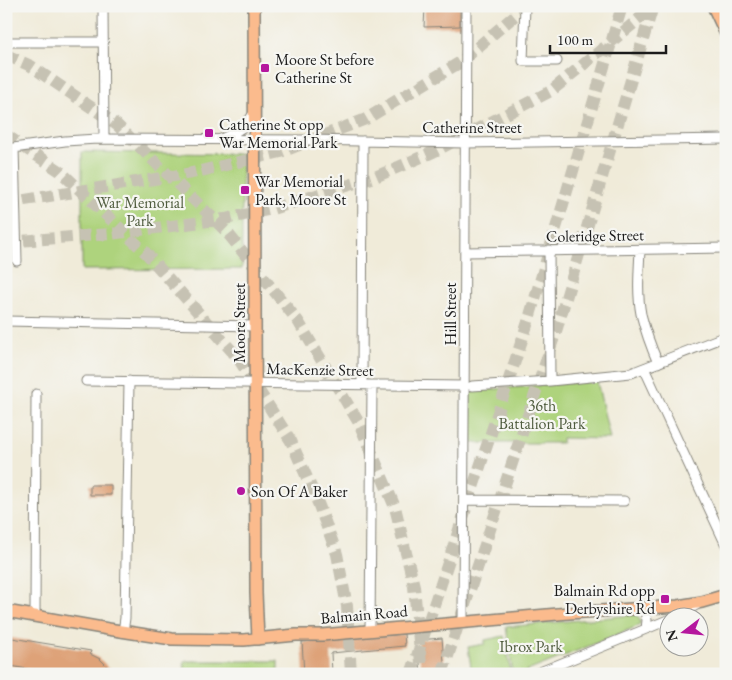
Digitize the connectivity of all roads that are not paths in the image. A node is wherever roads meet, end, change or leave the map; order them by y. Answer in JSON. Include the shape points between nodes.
{"nodes":[{"id":1,"x":103,"y":6,"type":"edge"},
{"id":2,"x":254,"y":6,"type":"edge"},
{"id":3,"x":466,"y":6,"type":"edge"},
{"id":4,"x":525,"y":6,"type":"edge"},
{"id":5,"x":713,"y":6,"type":"edge"},
{"id":6,"x":726,"y":34,"type":"edge"},
{"id":7,"x":6,"y":42,"type":"edge"},
{"id":8,"x":103,"y":42,"type":"junction"},
{"id":9,"x":557,"y":61,"type":"dead end"},
{"id":10,"x":254,"y":113,"type":"junction"},
{"id":11,"x":104,"y":139,"type":"junction"},
{"id":12,"x":726,"y":139,"type":"edge"},
{"id":13,"x":218,"y":140,"type":"junction"},
{"id":14,"x":254,"y":140,"type":"junction"},
{"id":15,"x":363,"y":141,"type":"junction"},
{"id":16,"x":465,"y":143,"type":"junction"},
{"id":17,"x":10,"y":148,"type":"edge"},
{"id":18,"x":726,"y":248,"type":"edge"},
{"id":19,"x":548,"y":250,"type":"junction"},
{"id":20,"x":640,"y":250,"type":"junction"},
{"id":21,"x":465,"y":252,"type":"junction"},
{"id":22,"x":16,"y":261,"type":"dead end"},
{"id":23,"x":6,"y":322,"type":"edge"},
{"id":24,"x":255,"y":326,"type":"junction"},
{"id":25,"x":726,"y":336,"type":"edge"},
{"id":26,"x":658,"y":363,"type":"junction"},
{"id":27,"x":644,"y":368,"type":"junction"},
{"id":28,"x":550,"y":380,"type":"junction"},
{"id":29,"x":86,"y":381,"type":"dead end"},
{"id":30,"x":129,"y":381,"type":"junction"},
{"id":31,"x":255,"y":383,"type":"junction"},
{"id":32,"x":362,"y":384,"type":"junction"},
{"id":33,"x":372,"y":385,"type":"junction"},
{"id":34,"x":468,"y":386,"type":"junction"},
{"id":35,"x":36,"y":394,"type":"dead end"},
{"id":36,"x":464,"y":500,"type":"junction"},
{"id":37,"x":624,"y":501,"type":"dead end"},
{"id":38,"x":726,"y":545,"type":"edge"},
{"id":39,"x":726,"y":595,"type":"edge"},
{"id":40,"x":702,"y":602,"type":"junction"},
{"id":41,"x":644,"y":608,"type":"junction"},
{"id":42,"x":692,"y":608,"type":"edge"},
{"id":43,"x":6,"y":610,"type":"edge"},
{"id":44,"x":35,"y":616,"type":"junction"},
{"id":45,"x":463,"y":622,"type":"junction"},
{"id":46,"x":660,"y":624,"type":"edge"},
{"id":47,"x":646,"y":629,"type":"junction"},
{"id":48,"x":370,"y":630,"type":"junction"},
{"id":49,"x":123,"y":632,"type":"junction"},
{"id":50,"x":258,"y":639,"type":"junction"},
{"id":51,"x":535,"y":674,"type":"edge"}],
"edges":[{"from":1,"to":8,"type":"street"},
{"from":2,"to":10,"type":"main road","name":"Moore Street"},
{"from":3,"to":16,"type":"street","name":"Hill Street"},
{"from":4,"to":9,"type":"street","via":[[524,61]]},
{"from":5,"to":6,"type":"main road"},
{"from":7,"to":8,"type":"street"},
{"from":8,"to":11,"type":"street"},
{"from":10,"to":13,"type":"street","name":"Catherine Street","via":[[240,130]]},
{"from":10,"to":14,"type":"main road","name":"Moore Street"},
{"from":11,"to":13,"type":"street","name":"Catherine Street"},
{"from":11,"to":17,"type":"street","name":"Catherine Street"},
{"from":12,"to":16,"type":"street","name":"Catherine Street"},
{"from":13,"to":14,"type":"street","name":"Catherine Street"},
{"from":14,"to":15,"type":"street","name":"Catherine Street"},
{"from":14,"to":24,"type":"main road","name":"Moore Street"},
{"from":15,"to":16,"type":"street","name":"Catherine Street"},
{"from":15,"to":32,"type":"street"},
{"from":16,"to":21,"type":"street","name":"Hill Street"},
{"from":17,"to":22,"type":"street"},
{"from":18,"to":20,"type":"street","name":"Coleridge Street"},
{"from":19,"to":20,"type":"street","name":"Coleridge Street"},
{"from":19,"to":21,"type":"street","name":"Coleridge Street"},
{"from":19,"to":28,"type":"street"},
{"from":20,"to":26,"type":"street","via":[[642,314]]},
{"from":21,"to":34,"type":"street","name":"Hill Street"},
{"from":23,"to":24,"type":"street"},
{"from":24,"to":31,"type":"main road","name":"Moore Street"},
{"from":25,"to":26,"type":"street","name":"MacKenzie Street"},
{"from":26,"to":27,"type":"street","name":"MacKenzie Street"},
{"from":27,"to":28,"type":"street","name":"MacKenzie Street","via":[[631,373]]},
{"from":27,"to":38,"type":"street"},
{"from":28,"to":34,"type":"street","name":"MacKenzie Street"},
{"from":29,"to":30,"type":"street","name":"MacKenzie Street"},
{"from":30,"to":31,"type":"street","name":"MacKenzie Street"},
{"from":30,"to":49,"type":"street"},
{"from":31,"to":32,"type":"street","name":"MacKenzie Street"},
{"from":31,"to":50,"type":"main road","name":"Moore Street"},
{"from":32,"to":33,"type":"street","name":"MacKenzie Street"},
{"from":33,"to":34,"type":"street","name":"MacKenzie Street"},
{"from":33,"to":48,"type":"street"},
{"from":34,"to":36,"type":"street","name":"Hill Street"},
{"from":35,"to":44,"type":"street"},
{"from":36,"to":37,"type":"street"},
{"from":36,"to":45,"type":"street","name":"Hill Street"},
{"from":39,"to":40,"type":"main road","name":"Balmain Road"},
{"from":40,"to":41,"type":"main road","name":"Balmain Road"},
{"from":40,"to":42,"type":"street"},
{"from":41,"to":45,"type":"main road","name":"Balmain Road"},
{"from":41,"to":47,"type":"street"},
{"from":43,"to":44,"type":"main road","name":"Balmain Road"},
{"from":44,"to":49,"type":"main road","name":"Balmain Road"},
{"from":45,"to":48,"type":"main road","name":"Balmain Road"},
{"from":46,"to":47,"type":"street"},
{"from":47,"to":51,"type":"street"},
{"from":48,"to":50,"type":"main road","name":"Balmain Road"},
{"from":49,"to":50,"type":"main road","name":"Balmain Road","via":[[205,641]]}]}
